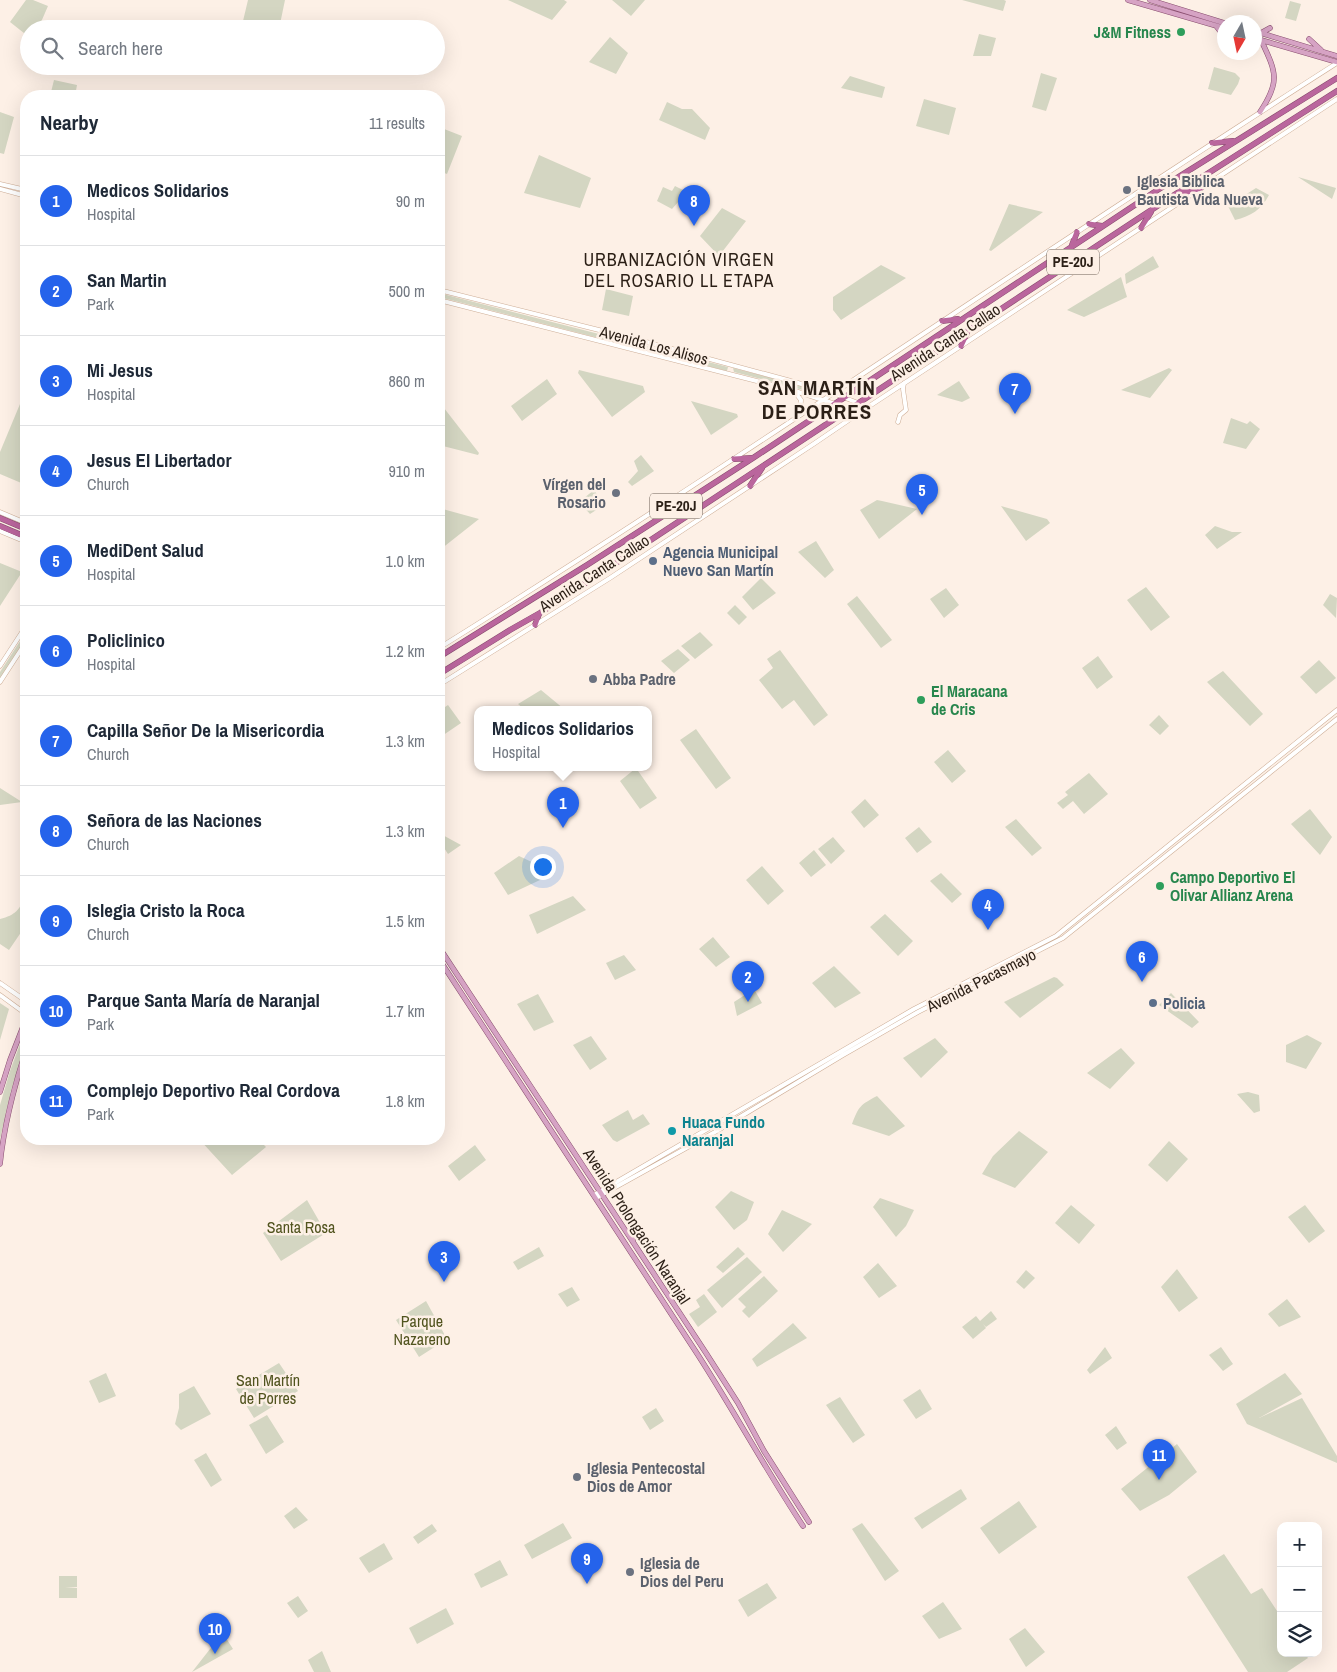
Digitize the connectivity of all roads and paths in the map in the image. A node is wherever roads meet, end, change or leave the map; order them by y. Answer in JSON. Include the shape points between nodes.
{"nodes":[{"id":1,"x":1128,"y":0,"type":"edge"},
{"id":2,"x":1149,"y":0,"type":"edge"},
{"id":3,"x":1145,"y":5,"type":"junction"},
{"id":4,"x":1217,"y":20,"type":"edge"},
{"id":5,"x":1216,"y":26,"type":"edge"},
{"id":6,"x":1270,"y":28,"type":"dead end"},
{"id":7,"x":1262,"y":32,"type":"edge"},
{"id":8,"x":1262,"y":33,"type":"edge"},
{"id":9,"x":1309,"y":39,"type":"dead end"},
{"id":10,"x":1262,"y":40,"type":"edge"},
{"id":11,"x":1262,"y":42,"type":"edge"},
{"id":12,"x":1322,"y":51,"type":"junction"},
{"id":13,"x":1337,"y":56,"type":"edge"},
{"id":14,"x":1337,"y":62,"type":"edge"},
{"id":15,"x":1337,"y":78,"type":"edge"},
{"id":16,"x":1337,"y":91,"type":"edge"},
{"id":17,"x":1337,"y":100,"type":"edge"},
{"id":18,"x":1260,"y":112,"type":"junction"},
{"id":19,"x":1236,"y":140,"type":"junction"},
{"id":20,"x":1212,"y":143,"type":"junction"},
{"id":21,"x":0,"y":184,"type":"edge"},
{"id":22,"x":1201,"y":188,"type":"junction"},
{"id":23,"x":20,"y":189,"type":"edge"},
{"id":24,"x":0,"y":190,"type":"edge"},
{"id":25,"x":20,"y":195,"type":"edge"},
{"id":26,"x":1171,"y":197,"type":"junction"},
{"id":27,"x":1152,"y":210,"type":"junction"},
{"id":28,"x":1089,"y":224,"type":"junction"},
{"id":29,"x":1102,"y":226,"type":"junction"},
{"id":30,"x":1141,"y":228,"type":"junction"},
{"id":31,"x":1077,"y":232,"type":"junction"},
{"id":32,"x":1071,"y":247,"type":"junction"},
{"id":33,"x":445,"y":292,"type":"edge"},
{"id":34,"x":445,"y":302,"type":"edge"},
{"id":35,"x":961,"y":319,"type":"junction"},
{"id":36,"x":942,"y":321,"type":"junction"},
{"id":37,"x":969,"y":331,"type":"junction"},
{"id":38,"x":960,"y":346,"type":"junction"},
{"id":39,"x":732,"y":366,"type":"junction"},
{"id":40,"x":730,"y":373,"type":"junction"},
{"id":41,"x":904,"y":383,"type":"junction"},
{"id":42,"x":842,"y":387,"type":"junction"},
{"id":43,"x":792,"y":390,"type":"junction"},
{"id":44,"x":820,"y":390,"type":"junction"},
{"id":45,"x":833,"y":393,"type":"junction"},
{"id":46,"x":843,"y":397,"type":"junction"},
{"id":47,"x":823,"y":399,"type":"junction"},
{"id":48,"x":835,"y":403,"type":"junction"},
{"id":49,"x":858,"y":403,"type":"junction"},
{"id":50,"x":868,"y":407,"type":"junction"},
{"id":51,"x":851,"y":408,"type":"junction"},
{"id":52,"x":860,"y":412,"type":"junction"},
{"id":53,"x":800,"y":414,"type":"junction"},
{"id":54,"x":898,"y":422,"type":"dead end"},
{"id":55,"x":753,"y":458,"type":"junction"},
{"id":56,"x":734,"y":459,"type":"junction"},
{"id":57,"x":762,"y":467,"type":"junction"},
{"id":58,"x":750,"y":486,"type":"junction"},
{"id":59,"x":671,"y":500,"type":"junction"},
{"id":60,"x":0,"y":512,"type":"edge"},
{"id":61,"x":660,"y":517,"type":"junction"},
{"id":62,"x":0,"y":518,"type":"edge"},
{"id":63,"x":20,"y":520,"type":"edge"},
{"id":64,"x":0,"y":526,"type":"edge"},
{"id":65,"x":20,"y":526,"type":"edge"},
{"id":66,"x":0,"y":531,"type":"edge"},
{"id":67,"x":20,"y":534,"type":"edge"},
{"id":68,"x":20,"y":539,"type":"edge"},
{"id":69,"x":540,"y":613,"type":"junction"},
{"id":70,"x":535,"y":625,"type":"junction"},
{"id":71,"x":20,"y":635,"type":"edge"},
{"id":72,"x":445,"y":644,"type":"edge"},
{"id":73,"x":20,"y":651,"type":"edge"},
{"id":74,"x":445,"y":653,"type":"edge"},
{"id":75,"x":0,"y":666,"type":"edge"},
{"id":76,"x":445,"y":670,"type":"edge"},
{"id":77,"x":445,"y":681,"type":"edge"},
{"id":78,"x":0,"y":682,"type":"edge"},
{"id":79,"x":1337,"y":710,"type":"edge"},
{"id":80,"x":1337,"y":719,"type":"edge"},
{"id":81,"x":445,"y":957,"type":"edge"},
{"id":82,"x":445,"y":968,"type":"edge"},
{"id":83,"x":0,"y":983,"type":"edge"},
{"id":84,"x":0,"y":995,"type":"edge"},
{"id":85,"x":20,"y":997,"type":"edge"},
{"id":86,"x":483,"y":1004,"type":"dead end"},
{"id":87,"x":20,"y":1010,"type":"edge"},
{"id":88,"x":481,"y":1010,"type":"junction"},
{"id":89,"x":472,"y":1019,"type":"dead end"},
{"id":90,"x":481,"y":1023,"type":"junction"},
{"id":91,"x":20,"y":1034,"type":"edge"},
{"id":92,"x":20,"y":1070,"type":"edge"},
{"id":93,"x":0,"y":1092,"type":"edge"},
{"id":94,"x":555,"y":1135,"type":"junction"},
{"id":95,"x":555,"y":1144,"type":"dead end"},
{"id":96,"x":578,"y":1158,"type":"junction"},
{"id":97,"x":586,"y":1161,"type":"dead end"},
{"id":98,"x":0,"y":1164,"type":"edge"},
{"id":99,"x":601,"y":1194,"type":"junction"},
{"id":100,"x":595,"y":1197,"type":"junction"},
{"id":101,"x":634,"y":1233,"type":"dead end"},
{"id":102,"x":618,"y":1241,"type":"dead end"},
{"id":103,"x":633,"y":1242,"type":"junction"},
{"id":104,"x":624,"y":1243,"type":"junction"},
{"id":105,"x":686,"y":1323,"type":"junction"},
{"id":106,"x":678,"y":1324,"type":"junction"},
{"id":107,"x":693,"y":1326,"type":"dead end"},
{"id":108,"x":677,"y":1330,"type":"dead end"},
{"id":109,"x":765,"y":1442,"type":"dead end"},
{"id":110,"x":750,"y":1450,"type":"dead end"},
{"id":111,"x":764,"y":1451,"type":"junction"},
{"id":112,"x":758,"y":1454,"type":"junction"},
{"id":113,"x":809,"y":1522,"type":"dead end"},
{"id":114,"x":802,"y":1524,"type":"dead end"}],
"edges":[{"from":1,"to":3,"type":"main road"},
{"from":2,"to":3,"type":"main road"},
{"from":2,"to":4,"type":"main road"},
{"from":3,"to":5,"type":"main road"},
{"from":6,"to":7,"type":"main road"},
{"from":8,"to":12,"type":"main road"},
{"from":9,"to":12,"type":"main road"},
{"from":10,"to":14,"type":"main road"},
{"from":11,"to":18,"type":"main road","via":[[1274,70],[1274,82]]},
{"from":12,"to":13,"type":"main road"},
{"from":14,"to":18,"type":"main road","name":"Avenida Canta Callao"},
{"from":15,"to":19,"type":"highway","name":"Avenida Canta Callao","number":"PE-20J"},
{"from":16,"to":26,"type":"highway","name":"Avenida Canta Callao","number":"PE-20J"},
{"from":17,"to":22,"type":"main road","name":"Avenida Canta Callao"},
{"from":18,"to":20,"type":"main road","name":"Avenida Canta Callao"},
{"from":19,"to":20,"type":"highway"},
{"from":19,"to":29,"type":"highway","name":"Avenida Canta Callao","number":"PE-20J"},
{"from":20,"to":28,"type":"main road","name":"Avenida Canta Callao"},
{"from":21,"to":23,"type":"main road"},
{"from":22,"to":26,"type":"highway"},
{"from":22,"to":30,"type":"main road","name":"Avenida Canta Callao"},
{"from":24,"to":25,"type":"main road"},
{"from":26,"to":27,"type":"highway","name":"Avenida Canta Callao","number":"PE-20J"},
{"from":27,"to":30,"type":"highway"},
{"from":27,"to":37,"type":"highway","name":"Avenida Canta Callao","number":"PE-20J"},
{"from":28,"to":29,"type":"highway"},
{"from":28,"to":31,"type":"main road","name":"Avenida Canta Callao"},
{"from":29,"to":32,"type":"highway","name":"Avenida Canta Callao","number":"PE-20J"},
{"from":30,"to":38,"type":"main road","name":"Avenida Canta Callao"},
{"from":31,"to":32,"type":"highway"},
{"from":31,"to":36,"type":"main road","name":"Avenida Canta Callao"},
{"from":32,"to":35,"type":"highway","name":"Avenida Canta Callao","number":"PE-20J"},
{"from":33,"to":39,"type":"main road","name":"Avenida Los Alisos"},
{"from":34,"to":40,"type":"main road","name":"Avenida Los Alisos"},
{"from":35,"to":36,"type":"highway"},
{"from":35,"to":46,"type":"highway","name":"Avenida Canta Callao","number":"PE-20J"},
{"from":36,"to":42,"type":"main road","name":"Avenida Canta Callao"},
{"from":37,"to":38,"type":"highway"},
{"from":37,"to":49,"type":"highway","name":"Avenida Canta Callao","number":"PE-20J"},
{"from":38,"to":41,"type":"main road","name":"Avenida Canta Callao"},
{"from":39,"to":40,"type":"main road"},
{"from":39,"to":44,"type":"main road","name":"Avenida Los Alisos"},
{"from":40,"to":43,"type":"main road","name":"Avenida Los Alisos"},
{"from":41,"to":50,"type":"main road","name":"Avenida Canta Callao"},
{"from":41,"to":54,"type":"main road","via":[[906,410]]},
{"from":42,"to":44,"type":"main road"},
{"from":42,"to":45,"type":"main road","name":"Avenida Canta Callao"},
{"from":43,"to":47,"type":"main road","name":"Avenida Los Alisos"},
{"from":43,"to":53,"type":"main road","via":[[800,400]]},
{"from":44,"to":45,"type":"main road","name":"Avenida Los Alisos"},
{"from":45,"to":46,"type":"main road","name":"Avenida Los Alisos"},
{"from":45,"to":47,"type":"main road","name":"Avenida Canta Callao"},
{"from":46,"to":48,"type":"highway","name":"Avenida Canta Callao","number":"PE-20J"},
{"from":46,"to":49,"type":"main road","name":"Avenida Los Alisos"},
{"from":47,"to":48,"type":"main road","name":"Avenida Los Alisos"},
{"from":47,"to":53,"type":"main road","name":"Avenida Canta Callao"},
{"from":48,"to":51,"type":"main road","name":"Avenida Los Alisos"},
{"from":48,"to":55,"type":"highway","name":"Avenida Canta Callao","number":"PE-20J"},
{"from":49,"to":50,"type":"main road","name":"Avenida Los Alisos"},
{"from":49,"to":51,"type":"highway","name":"Avenida Canta Callao","number":"PE-20J"},
{"from":50,"to":52,"type":"main road","name":"Avenida Canta Callao"},
{"from":51,"to":52,"type":"main road","name":"Avenida Los Alisos"},
{"from":51,"to":57,"type":"highway","name":"Avenida Canta Callao","number":"PE-20J"},
{"from":52,"to":58,"type":"main road","name":"Avenida Canta Callao"},
{"from":53,"to":56,"type":"main road","name":"Avenida Canta Callao"},
{"from":55,"to":56,"type":"highway"},
{"from":55,"to":61,"type":"highway","name":"Avenida Canta Callao","number":"PE-20J"},
{"from":56,"to":59,"type":"main road","name":"Avenida Canta Callao"},
{"from":57,"to":58,"type":"highway"},
{"from":57,"to":69,"type":"highway","name":"Avenida Canta Callao","number":"PE-20J"},
{"from":58,"to":70,"type":"main road","name":"Avenida Canta Callao"},
{"from":59,"to":61,"type":"highway"},
{"from":59,"to":72,"type":"main road","name":"Avenida Canta Callao"},
{"from":60,"to":63,"type":"main road"},
{"from":61,"to":74,"type":"highway","name":"Avenida Canta Callao","number":"PE-20J"},
{"from":62,"to":65,"type":"highway"},
{"from":64,"to":67,"type":"highway"},
{"from":66,"to":68,"type":"main road"},
{"from":69,"to":70,"type":"highway"},
{"from":69,"to":76,"type":"highway","name":"Avenida Canta Callao","number":"PE-20J"},
{"from":70,"to":77,"type":"main road","name":"Avenida Canta Callao"},
{"from":71,"to":75,"type":"main road"},
{"from":73,"to":78,"type":"main road"},
{"from":79,"to":99,"type":"main road","name":"Avenida Pacasmayo","via":[[1047,942],[914,1009]]},
{"from":80,"to":99,"type":"main road","name":"Avenida Pacasmayo","via":[[1063,938],[918,1012],[715,1132]]},
{"from":81,"to":88,"type":"main road","name":"Avenida Prolongación Naranjal"},
{"from":82,"to":90,"type":"main road","name":"Avenida Prolongación Naranjal"},
{"from":83,"to":85,"type":"main road"},
{"from":84,"to":87,"type":"main road"},
{"from":86,"to":88,"type":"main road"},
{"from":88,"to":96,"type":"main road","name":"Avenida Prolongación Naranjal"},
{"from":89,"to":90,"type":"main road"},
{"from":90,"to":94,"type":"main road","name":"Avenida Prolongación Naranjal"},
{"from":91,"to":93,"type":"main road"},
{"from":92,"to":98,"type":"main road","via":[[9,1107]]},
{"from":94,"to":95,"type":"main road"},
{"from":94,"to":100,"type":"main road","name":"Avenida Prolongación Naranjal"},
{"from":96,"to":97,"type":"main road"},
{"from":96,"to":99,"type":"main road","name":"Avenida Prolongación Naranjal"},
{"from":99,"to":100,"type":"main road","name":"Avenida Pacasmayo"},
{"from":99,"to":103,"type":"main road","name":"Avenida Prolongación Naranjal"},
{"from":100,"to":104,"type":"main road","name":"Avenida Prolongación Naranjal"},
{"from":101,"to":103,"type":"main road"},
{"from":102,"to":104,"type":"main road"},
{"from":103,"to":105,"type":"main road","name":"Avenida Prolongación Naranjal"},
{"from":104,"to":106,"type":"main road","name":"Avenida Prolongación Naranjal"},
{"from":105,"to":107,"type":"main road"},
{"from":105,"to":111,"type":"main road","name":"Avenida Prolongación Naranjal","via":[[738,1403]]},
{"from":106,"to":108,"type":"main road"},
{"from":106,"to":112,"type":"main road","name":"Avenida Prolongación Naranjal"},
{"from":109,"to":111,"type":"main road"},
{"from":110,"to":112,"type":"main road"},
{"from":111,"to":113,"type":"main road","name":"Avenida Prolongación Naranjal"},
{"from":112,"to":114,"type":"main road","name":"Avenida Prolongación Naranjal"}]}
